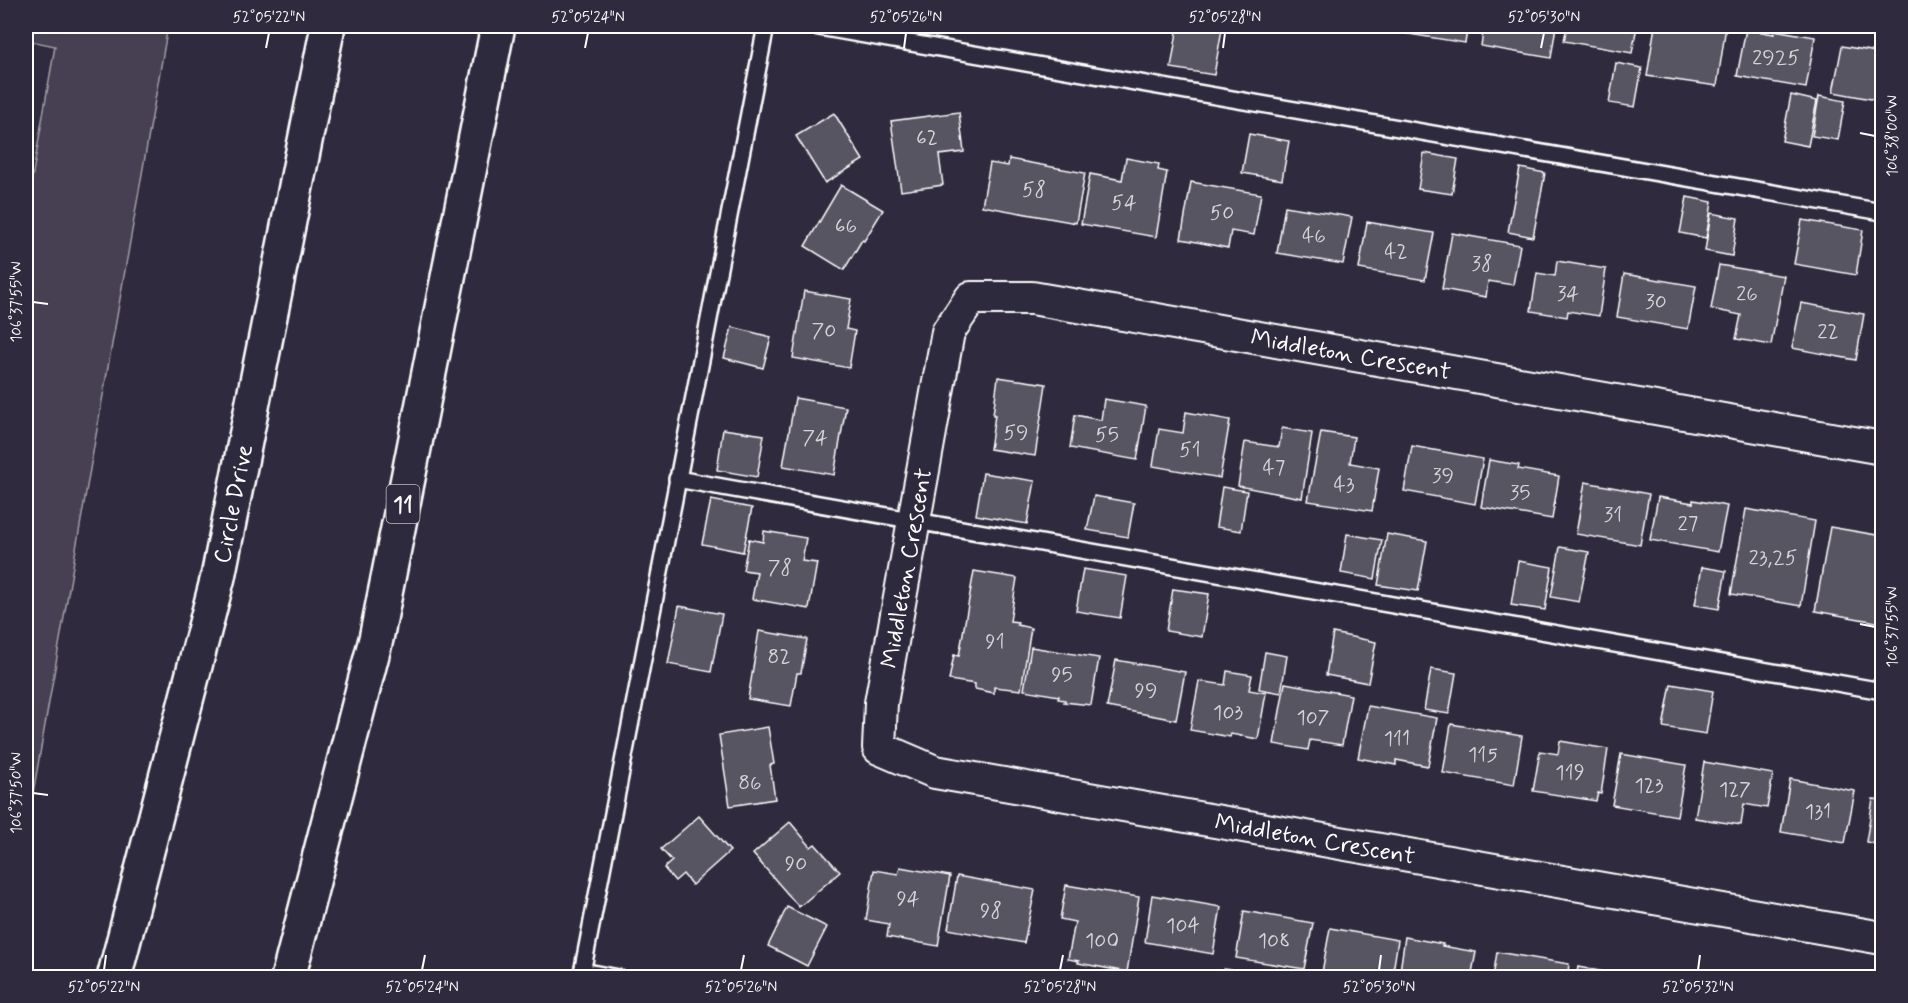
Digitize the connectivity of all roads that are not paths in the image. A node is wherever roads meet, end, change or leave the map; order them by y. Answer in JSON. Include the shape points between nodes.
{"nodes":[{"id":1,"x":328,"y":26,"type":"edge"},
{"id":2,"x":498,"y":26,"type":"edge"},
{"id":3,"x":766,"y":26,"type":"edge"},
{"id":4,"x":813,"y":26,"type":"edge"},
{"id":5,"x":1882,"y":212,"type":"edge"},
{"id":6,"x":1882,"y":448,"type":"edge"},
{"id":7,"x":676,"y":479,"type":"junction"},
{"id":8,"x":914,"y":521,"type":"junction"},
{"id":9,"x":1882,"y":691,"type":"edge"},
{"id":10,"x":1882,"y":938,"type":"edge"},
{"id":11,"x":290,"y":971,"type":"edge"},
{"id":12,"x":581,"y":974,"type":"edge"},
{"id":13,"x":113,"y":978,"type":"edge"},
{"id":14,"x":619,"y":978,"type":"edge"}],
"edges":[{"from":1,"to":13,"type":"highway","name":"Circle Drive","via":[[218,577]]},
{"from":2,"to":11,"type":"highway","number":"11","via":[[376,639]]},
{"from":3,"to":7,"type":"lane"},
{"from":4,"to":5,"type":"lane"},
{"from":6,"to":8,"type":"street","name":"Middleton Crescent","via":[[1032,298],[971,298],[948,332]]},
{"from":7,"to":8,"type":"lane"},
{"from":7,"to":12,"type":"lane"},
{"from":8,"to":9,"type":"lane"},
{"from":8,"to":10,"type":"street","name":"Middleton Crescent","via":[[881,704],[879,748],[897,756],[935,772]]},
{"from":12,"to":14,"type":"lane"}]}
